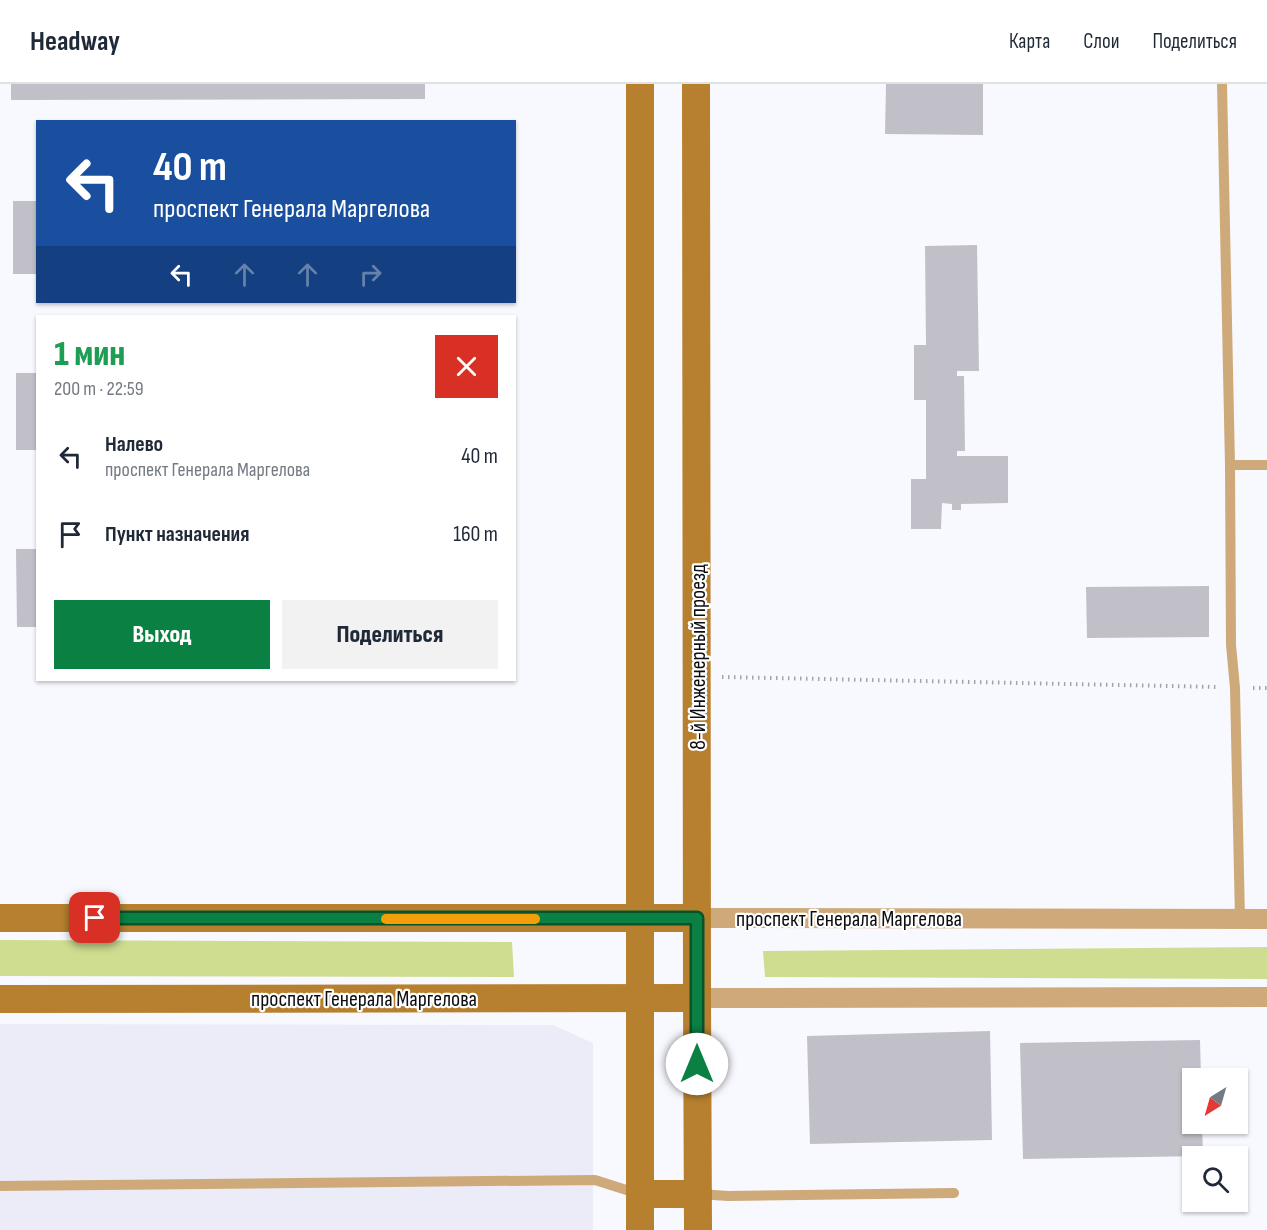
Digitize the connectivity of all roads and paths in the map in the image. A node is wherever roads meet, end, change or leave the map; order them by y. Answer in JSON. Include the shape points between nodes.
{"nodes":[{"id":1,"x":640,"y":84,"type":"edge"},
{"id":2,"x":696,"y":84,"type":"edge"},
{"id":3,"x":1222,"y":84,"type":"edge"},
{"id":4,"x":1230,"y":465,"type":"junction"},
{"id":5,"x":1267,"y":465,"type":"edge"},
{"id":6,"x":697,"y":676,"type":"junction"},
{"id":7,"x":1235,"y":688,"type":"junction"},
{"id":8,"x":1267,"y":688,"type":"edge"},
{"id":9,"x":0,"y":918,"type":"edge"},
{"id":10,"x":697,"y":918,"type":"junction"},
{"id":11,"x":640,"y":919,"type":"junction"},
{"id":12,"x":1240,"y":919,"type":"junction"},
{"id":13,"x":1267,"y":919,"type":"edge"},
{"id":14,"x":1267,"y":997,"type":"edge"},
{"id":15,"x":640,"y":998,"type":"junction"},
{"id":16,"x":697,"y":998,"type":"junction"},
{"id":17,"x":0,"y":999,"type":"edge"},
{"id":18,"x":0,"y":1186,"type":"edge"},
{"id":19,"x":954,"y":1193,"type":"dead end"},
{"id":20,"x":640,"y":1194,"type":"junction"},
{"id":21,"x":698,"y":1194,"type":"junction"},
{"id":22,"x":640,"y":1230,"type":"edge"},
{"id":23,"x":698,"y":1230,"type":"edge"}],
"edges":[{"from":1,"to":11,"type":"street"},
{"from":2,"to":6,"type":"street","name":"8-й Инженерный проезд"},
{"from":3,"to":4,"type":"lane"},
{"from":4,"to":5,"type":"lane"},
{"from":4,"to":7,"type":"lane","via":[[1231,645]]},
{"from":6,"to":7,"type":"path"},
{"from":6,"to":10,"type":"street","name":"8-й Инженерный проезд"},
{"from":7,"to":8,"type":"path"},
{"from":7,"to":12,"type":"lane"},
{"from":9,"to":11,"type":"street","name":"проспект Генерала Маргелова"},
{"from":10,"to":11,"type":"street","name":"проспект Генерала Маргелова"},
{"from":10,"to":12,"type":"street","name":"проспект Генерала Маргелова"},
{"from":10,"to":16,"type":"street","name":"8-й Инженерный проезд"},
{"from":11,"to":15,"type":"street"},
{"from":12,"to":13,"type":"street","name":"проспект Генерала Маргелова"},
{"from":14,"to":16,"type":"street","name":"проспект Генерала Маргелова"},
{"from":15,"to":16,"type":"street","name":"проспект Генерала Маргелова"},
{"from":15,"to":17,"type":"street","name":"проспект Генерала Маргелова"},
{"from":15,"to":20,"type":"street"},
{"from":16,"to":21,"type":"street","name":"8-й Инженерный проезд"},
{"from":18,"to":20,"type":"lane","via":[[595,1180]]},
{"from":19,"to":21,"type":"lane"},
{"from":20,"to":21,"type":"street"},
{"from":20,"to":22,"type":"street"},
{"from":21,"to":23,"type":"street","name":"8-й Инженерный проезд"}]}
